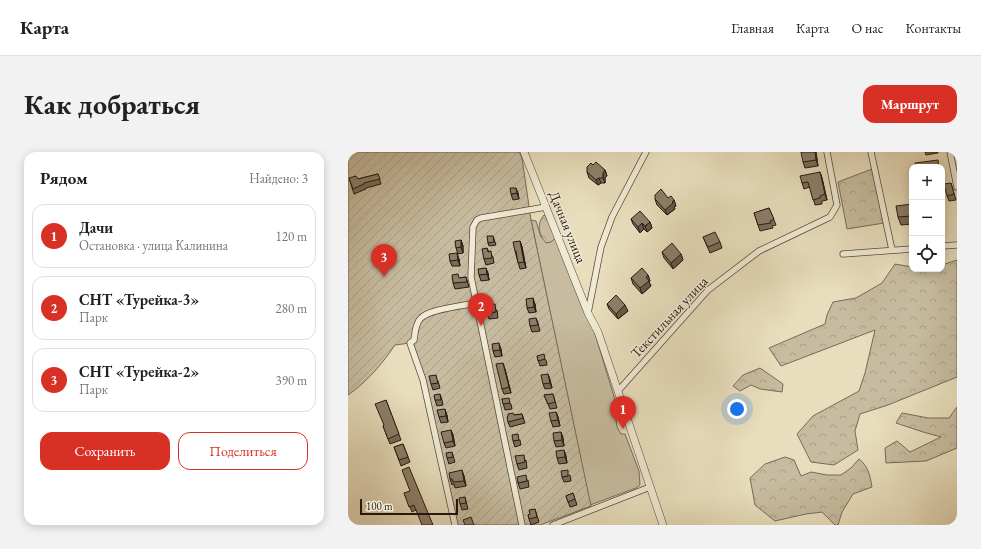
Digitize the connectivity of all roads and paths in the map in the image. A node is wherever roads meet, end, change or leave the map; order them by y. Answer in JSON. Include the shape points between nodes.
{"nodes":[{"id":1,"x":524,"y":152,"type":"edge"},
{"id":2,"x":646,"y":152,"type":"edge"},
{"id":3,"x":827,"y":152,"type":"edge"},
{"id":4,"x":871,"y":152,"type":"edge"},
{"id":5,"x":950,"y":152,"type":"edge"},
{"id":6,"x":957,"y":187,"type":"edge"},
{"id":7,"x":546,"y":207,"type":"junction"},
{"id":8,"x":957,"y":245,"type":"edge"},
{"id":9,"x":945,"y":246,"type":"edge"},
{"id":10,"x":909,"y":249,"type":"edge"},
{"id":11,"x":892,"y":250,"type":"junction"},
{"id":12,"x":843,"y":254,"type":"dead end"},
{"id":13,"x":476,"y":303,"type":"junction"},
{"id":14,"x":588,"y":312,"type":"junction"},
{"id":15,"x":618,"y":391,"type":"junction"},
{"id":16,"x":650,"y":487,"type":"junction"},
{"id":17,"x":455,"y":525,"type":"edge"},
{"id":18,"x":522,"y":525,"type":"edge"},
{"id":19,"x":553,"y":525,"type":"edge"},
{"id":20,"x":663,"y":525,"type":"edge"}],
"edges":[{"from":1,"to":7,"type":"street","name":"Дачная улица"},
{"from":2,"to":14,"type":"street","via":[[612,217],[601,247]]},
{"from":3,"to":15,"type":"street","name":"Текстильная улица","via":[[837,205],[830,217],[759,251],[708,290]]},
{"from":4,"to":11,"type":"street"},
{"from":5,"to":6,"type":"street"},
{"from":7,"to":13,"type":"street","via":[[481,218],[474,223],[471,277]]},
{"from":7,"to":14,"type":"street","name":"Дачная улица"},
{"from":8,"to":9,"type":"street"},
{"from":10,"to":11,"type":"street"},
{"from":11,"to":12,"type":"street"},
{"from":13,"to":17,"type":"street","via":[[423,316],[416,326],[414,340],[410,343],[423,380]]},
{"from":13,"to":18,"type":"street"},
{"from":14,"to":15,"type":"street","name":"Дачная улица","via":[[598,332]]},
{"from":15,"to":16,"type":"street","name":"Дачная улица"},
{"from":16,"to":19,"type":"street"},
{"from":16,"to":20,"type":"street","name":"Дачная улица"}]}
